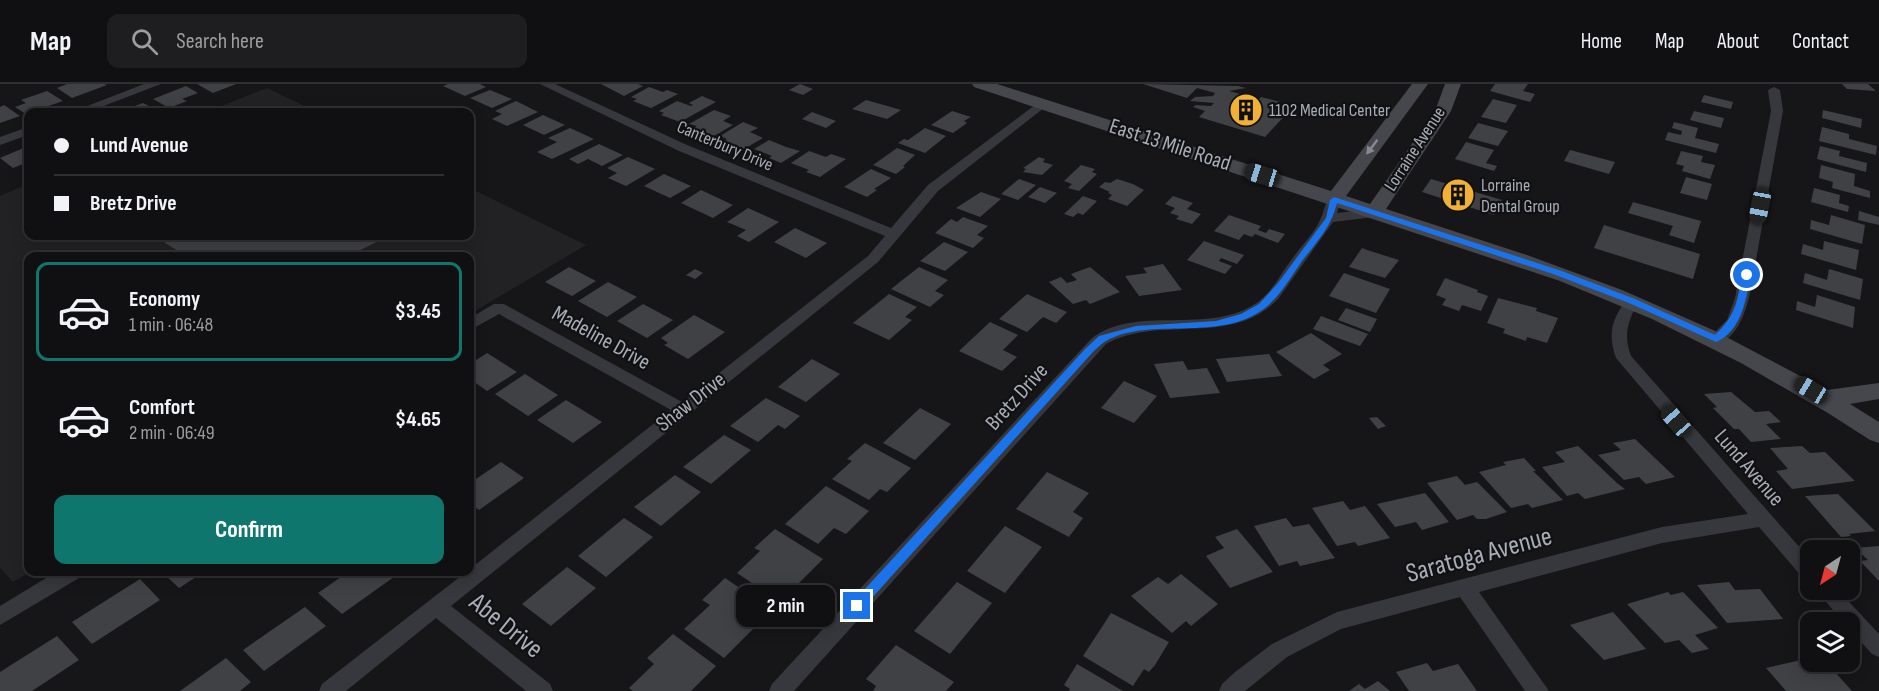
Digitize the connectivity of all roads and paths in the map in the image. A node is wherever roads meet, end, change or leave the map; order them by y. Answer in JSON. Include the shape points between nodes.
{"nodes":[{"id":1,"x":155,"y":84,"type":"edge"},
{"id":2,"x":546,"y":84,"type":"edge"},
{"id":3,"x":980,"y":84,"type":"edge"},
{"id":4,"x":1420,"y":84,"type":"edge"},
{"id":5,"x":1453,"y":84,"type":"edge"},
{"id":6,"x":1774,"y":90,"type":"dead end"},
{"id":7,"x":1043,"y":104,"type":"junction"},
{"id":8,"x":89,"y":108,"type":"edge"},
{"id":9,"x":1400,"y":111,"type":"junction"},
{"id":10,"x":1436,"y":121,"type":"junction"},
{"id":11,"x":24,"y":132,"type":"edge"},
{"id":12,"x":0,"y":141,"type":"edge"},
{"id":13,"x":1332,"y":209,"type":"junction"},
{"id":14,"x":1374,"y":213,"type":"junction"},
{"id":15,"x":893,"y":234,"type":"junction"},
{"id":16,"x":1632,"y":301,"type":"junction"},
{"id":17,"x":474,"y":323,"type":"edge"},
{"id":18,"x":1716,"y":339,"type":"junction"},
{"id":19,"x":1879,"y":391,"type":"edge"},
{"id":20,"x":1824,"y":399,"type":"junction"},
{"id":21,"x":682,"y":409,"type":"junction"},
{"id":22,"x":1879,"y":434,"type":"edge"},
{"id":23,"x":1762,"y":519,"type":"junction"},
{"id":24,"x":1800,"y":562,"type":"edge"},
{"id":25,"x":65,"y":576,"type":"edge"},
{"id":26,"x":473,"y":576,"type":"edge"},
{"id":27,"x":474,"y":576,"type":"edge"},
{"id":28,"x":1465,"y":588,"type":"junction"},
{"id":29,"x":1835,"y":600,"type":"edge"},
{"id":30,"x":436,"y":606,"type":"junction"},
{"id":31,"x":0,"y":616,"type":"edge"},
{"id":32,"x":1879,"y":648,"type":"edge"},
{"id":33,"x":330,"y":691,"type":"edge"},
{"id":34,"x":542,"y":691,"type":"edge"},
{"id":35,"x":780,"y":691,"type":"edge"},
{"id":36,"x":1230,"y":691,"type":"edge"},
{"id":37,"x":1538,"y":691,"type":"edge"}],
"edges":[{"from":1,"to":8,"type":"street"},
{"from":2,"to":15,"type":"street","name":"Canterbury Drive","via":[[683,148]]},
{"from":3,"to":7,"type":"main road","name":"East 13 Mile Road"},
{"from":4,"to":9,"type":"main road","name":"Lorraine Avenue"},
{"from":5,"to":10,"type":"main road","name":"Lorraine Avenue"},
{"from":6,"to":18,"type":"street","via":[[1777,111],[1742,298],[1734,322]]},
{"from":7,"to":13,"type":"main road","name":"East 13 Mile Road"},
{"from":7,"to":15,"type":"street","name":"Shaw Drive","via":[[933,188]]},
{"from":9,"to":10,"type":"main road"},
{"from":9,"to":13,"type":"main road","name":"Lorraine Avenue","one_way":true},
{"from":10,"to":14,"type":"main road","name":"Lorraine Avenue"},
{"from":11,"to":12,"type":"street"},
{"from":13,"to":14,"type":"main road","name":"East 13 Mile Road"},
{"from":13,"to":35,"type":"street","name":"Bretz Drive","via":[[1262,306],[1216,324],[1136,329],[1116,333],[1095,345]]},
{"from":14,"to":16,"type":"main road","name":"East 13 Mile Road"},
{"from":15,"to":21,"type":"street","name":"Shaw Drive","via":[[873,258]]},
{"from":16,"to":18,"type":"main road","name":"East 13 Mile Road"},
{"from":16,"to":23,"type":"street","name":"Lund Avenue","via":[[1620,319],[1618,334],[1624,358]]},
{"from":17,"to":21,"type":"street","name":"Madeline Drive","via":[[499,307]]},
{"from":18,"to":20,"type":"main road","name":"East 13 Mile Road"},
{"from":19,"to":20,"type":"main road"},
{"from":20,"to":22,"type":"main road","name":"East 13 Mile Road"},
{"from":21,"to":27,"type":"street","name":"Shaw Drive"},
{"from":23,"to":24,"type":"street","name":"Lund Avenue"},
{"from":23,"to":28,"type":"street","name":"Saratoga Avenue","via":[[1662,535]]},
{"from":25,"to":31,"type":"street"},
{"from":26,"to":30,"type":"street","name":"Shaw Drive"},
{"from":28,"to":36,"type":"street","name":"Saratoga Avenue","via":[[1337,621],[1259,663]]},
{"from":28,"to":37,"type":"street"},
{"from":29,"to":32,"type":"street"},
{"from":30,"to":33,"type":"street","name":"Shaw Drive"},
{"from":30,"to":34,"type":"street","name":"Abe Drive"}]}
